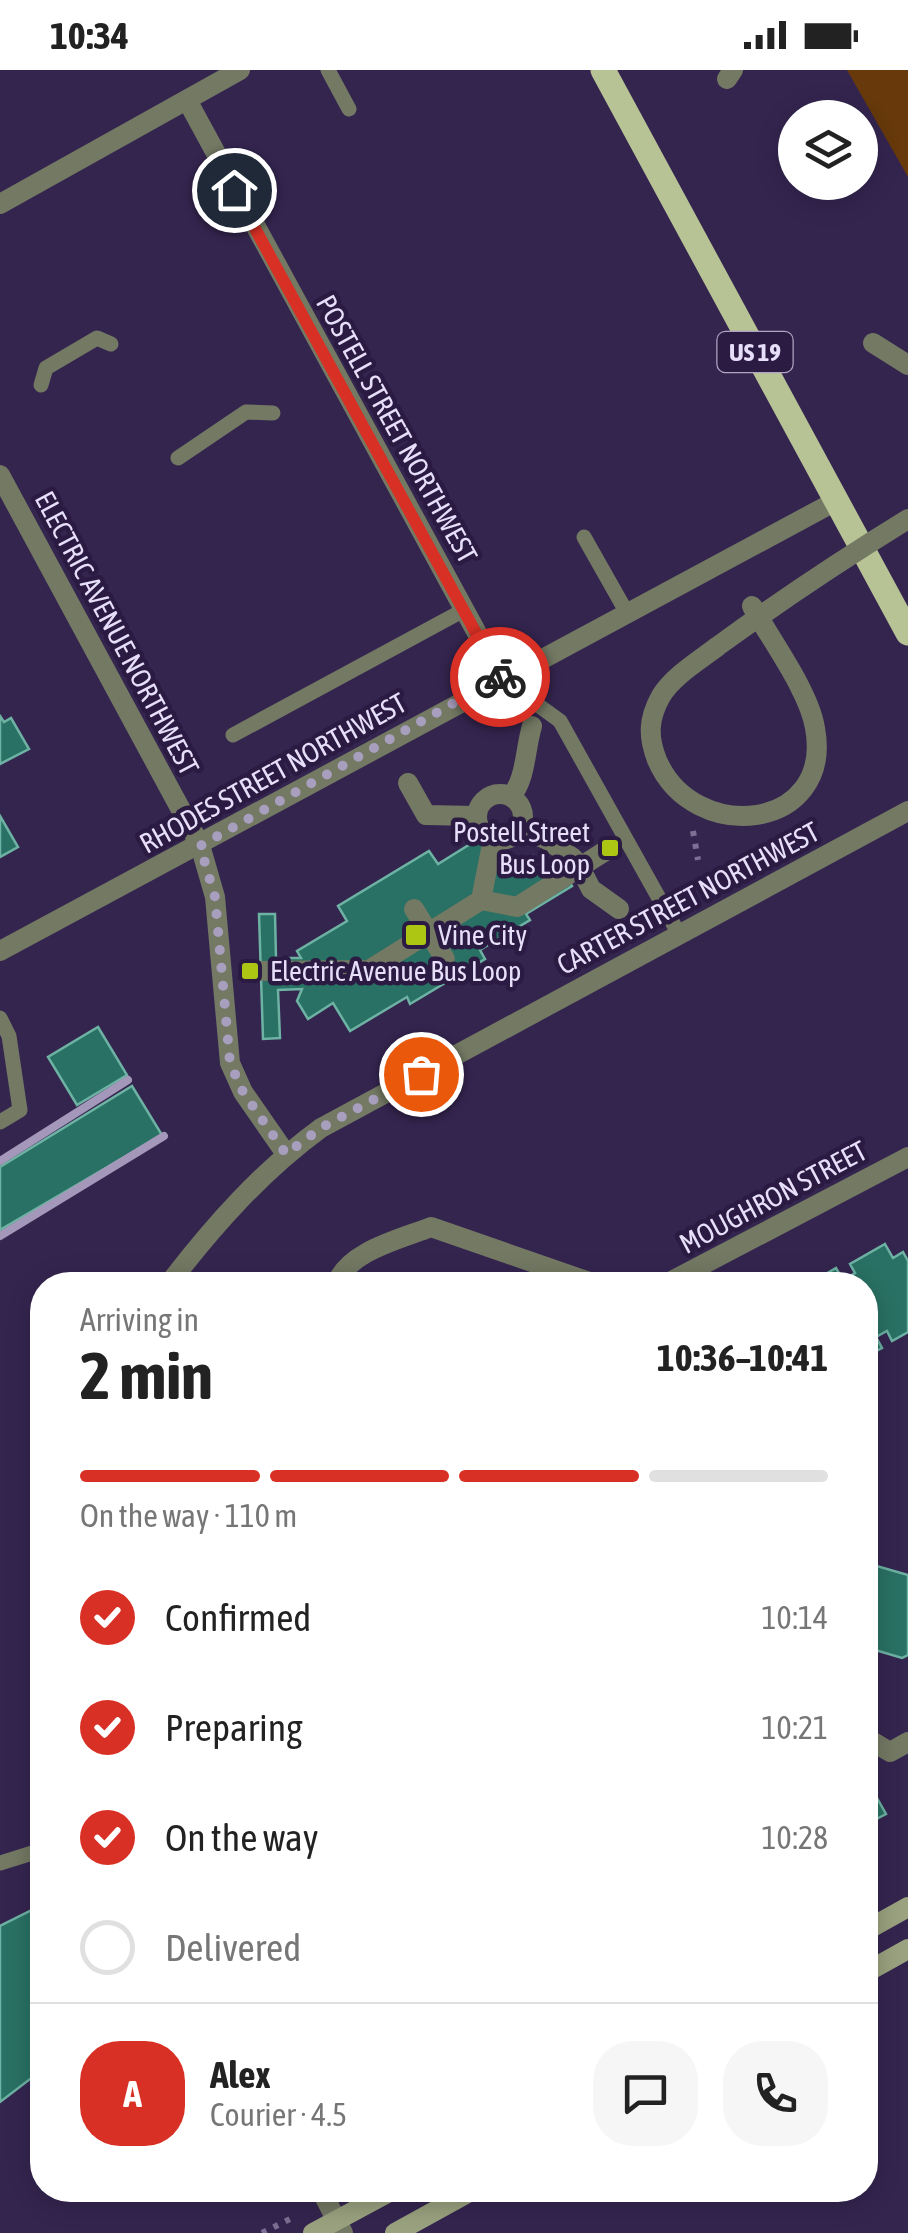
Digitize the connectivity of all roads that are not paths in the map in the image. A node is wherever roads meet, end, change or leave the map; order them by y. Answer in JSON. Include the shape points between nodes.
{"nodes":[{"id":1,"x":240,"y":70,"type":"edge"},
{"id":2,"x":328,"y":70,"type":"edge"},
{"id":3,"x":602,"y":70,"type":"edge"},
{"id":4,"x":187,"y":100,"type":"junction"},
{"id":5,"x":349,"y":109,"type":"dead end"},
{"id":6,"x":0,"y":204,"type":"edge"},
{"id":7,"x":873,"y":343,"type":"dead end"},
{"id":8,"x":111,"y":344,"type":"dead end"},
{"id":9,"x":908,"y":365,"type":"edge"},
{"id":10,"x":40,"y":385,"type":"dead end"},
{"id":11,"x":274,"y":413,"type":"dead end"},
{"id":12,"x":178,"y":458,"type":"dead end"},
{"id":13,"x":0,"y":475,"type":"edge"},
{"id":14,"x":836,"y":501,"type":"junction"},
{"id":15,"x":908,"y":519,"type":"edge"},
{"id":16,"x":584,"y":537,"type":"dead end"},
{"id":17,"x":752,"y":606,"type":"dead end"},
{"id":18,"x":464,"y":610,"type":"junction"},
{"id":19,"x":627,"y":613,"type":"junction"},
{"id":20,"x":908,"y":633,"type":"edge"},
{"id":21,"x":502,"y":679,"type":"junction"},
{"id":22,"x":532,"y":726,"type":"dead end"},
{"id":23,"x":233,"y":735,"type":"dead end"},
{"id":24,"x":408,"y":783,"type":"dead end"},
{"id":25,"x":510,"y":796,"type":"junction"},
{"id":26,"x":908,"y":812,"type":"edge"},
{"id":27,"x":476,"y":816,"type":"junction"},
{"id":28,"x":520,"y":829,"type":"junction"},
{"id":29,"x":493,"y":839,"type":"junction"},
{"id":30,"x":200,"y":846,"type":"junction"},
{"id":31,"x":610,"y":848,"type":"dead end"},
{"id":32,"x":573,"y":858,"type":"dead end"},
{"id":33,"x":584,"y":877,"type":"dead end"},
{"id":34,"x":481,"y":900,"type":"junction"},
{"id":35,"x":619,"y":909,"type":"dead end"},
{"id":36,"x":414,"y":910,"type":"dead end"},
{"id":37,"x":428,"y":933,"type":"junction"},
{"id":38,"x":679,"y":934,"type":"junction"},
{"id":39,"x":0,"y":951,"type":"edge"},
{"id":40,"x":445,"y":960,"type":"dead end"},
{"id":41,"x":250,"y":971,"type":"dead end"},
{"id":42,"x":0,"y":1018,"type":"edge"},
{"id":43,"x":0,"y":1122,"type":"edge"},
{"id":44,"x":286,"y":1154,"type":"junction"},
{"id":45,"x":908,"y":1157,"type":"edge"},
{"id":46,"x":178,"y":1272,"type":"edge"},
{"id":47,"x":342,"y":1272,"type":"edge"},
{"id":48,"x":561,"y":1272,"type":"edge"},
{"id":49,"x":689,"y":1272,"type":"edge"},
{"id":50,"x":908,"y":1742,"type":"edge"},
{"id":51,"x":878,"y":1745,"type":"edge"},
{"id":52,"x":30,"y":1854,"type":"edge"},
{"id":53,"x":0,"y":1863,"type":"edge"},
{"id":54,"x":908,"y":1907,"type":"edge"},
{"id":55,"x":878,"y":1923,"type":"edge"},
{"id":56,"x":908,"y":1949,"type":"edge"},
{"id":57,"x":878,"y":1966,"type":"edge"},
{"id":58,"x":326,"y":2202,"type":"edge"},
{"id":59,"x":375,"y":2202,"type":"edge"},
{"id":60,"x":452,"y":2202,"type":"edge"},
{"id":61,"x":339,"y":2227,"type":"edge"},
{"id":62,"x":312,"y":2233,"type":"edge"},
{"id":63,"x":396,"y":2233,"type":"edge"}],
"edges":[{"from":1,"to":4,"type":"street"},
{"from":2,"to":5,"type":"lane"},
{"from":3,"to":14,"type":"main road","number":"US 19"},
{"from":4,"to":6,"type":"street"},
{"from":4,"to":18,"type":"street","name":"POSTELL STREET NORTHWEST"},
{"from":7,"to":9,"type":"street"},
{"from":8,"to":10,"type":"lane","via":[[97,338],[46,368]]},
{"from":11,"to":12,"type":"lane","via":[[246,412]]},
{"from":13,"to":30,"type":"street","name":"ELECTRIC AVENUE NORTHWEST"},
{"from":14,"to":19,"type":"street","name":"RHODES STREET NORTHWEST"},
{"from":14,"to":20,"type":"main road","number":"US 19"},
{"from":15,"to":17,"type":"street","bridge":true,"via":[[785,596],[770,608],[754,620],[738,631],[692,666],[663,692],[652,716],[654,753],[676,790],[714,814],[762,816],[786,804],[804,791],[818,747],[807,706],[782,659],[761,621]]},
{"from":16,"to":19,"type":"lane"},
{"from":18,"to":21,"type":"street","name":"POSTELL STREET NORTHWEST"},
{"from":18,"to":23,"type":"lane"},
{"from":19,"to":21,"type":"street","name":"RHODES STREET NORTHWEST"},
{"from":21,"to":30,"type":"street","name":"RHODES STREET NORTHWEST"},
{"from":21,"to":38,"type":"lane","via":[[560,721]]},
{"from":22,"to":25,"type":"street","via":[[520,787]]},
{"from":24,"to":27,"type":"street","via":[[426,815]]},
{"from":25,"to":27,"type":"street","via":[[488,797]]},
{"from":25,"to":28,"type":"street","via":[[523,815]]},
{"from":26,"to":38,"type":"street","name":"CARTER STREET NORTHWEST"},
{"from":27,"to":29,"type":"street"},
{"from":28,"to":29,"type":"street","via":[[508,839]]},
{"from":28,"to":32,"type":"street"},
{"from":29,"to":34,"type":"street"},
{"from":30,"to":39,"type":"street","name":"RHODES STREET NORTHWEST"},
{"from":30,"to":44,"type":"street","name":"ELECTRIC AVENUE NORTHWEST","via":[[215,897],[230,1063]]},
{"from":31,"to":34,"type":"street","via":[[517,906]]},
{"from":33,"to":35,"type":"street"},
{"from":34,"to":37,"type":"street"},
{"from":36,"to":37,"type":"street"},
{"from":37,"to":40,"type":"street"},
{"from":37,"to":41,"type":"street","via":[[369,970]]},
{"from":38,"to":44,"type":"street","name":"CARTER STREET NORTHWEST","via":[[321,1128]]},
{"from":42,"to":43,"type":"lane","via":[[20,1110]]},
{"from":44,"to":46,"type":"street","name":"CARTER STREET NORTHWEST","via":[[211,1228]]},
{"from":45,"to":49,"type":"street","name":"MOUGHRON STREET"},
{"from":47,"to":48,"type":"street","via":[[366,1253],[431,1226]]},
{"from":50,"to":51,"type":"street","via":[[890,1752]]},
{"from":52,"to":53,"type":"lane"},
{"from":54,"to":55,"type":"street"},
{"from":56,"to":57,"type":"street"},
{"from":58,"to":61,"type":"street"},
{"from":59,"to":61,"type":"street"},
{"from":60,"to":63,"type":"street"},
{"from":61,"to":62,"type":"street"}]}
